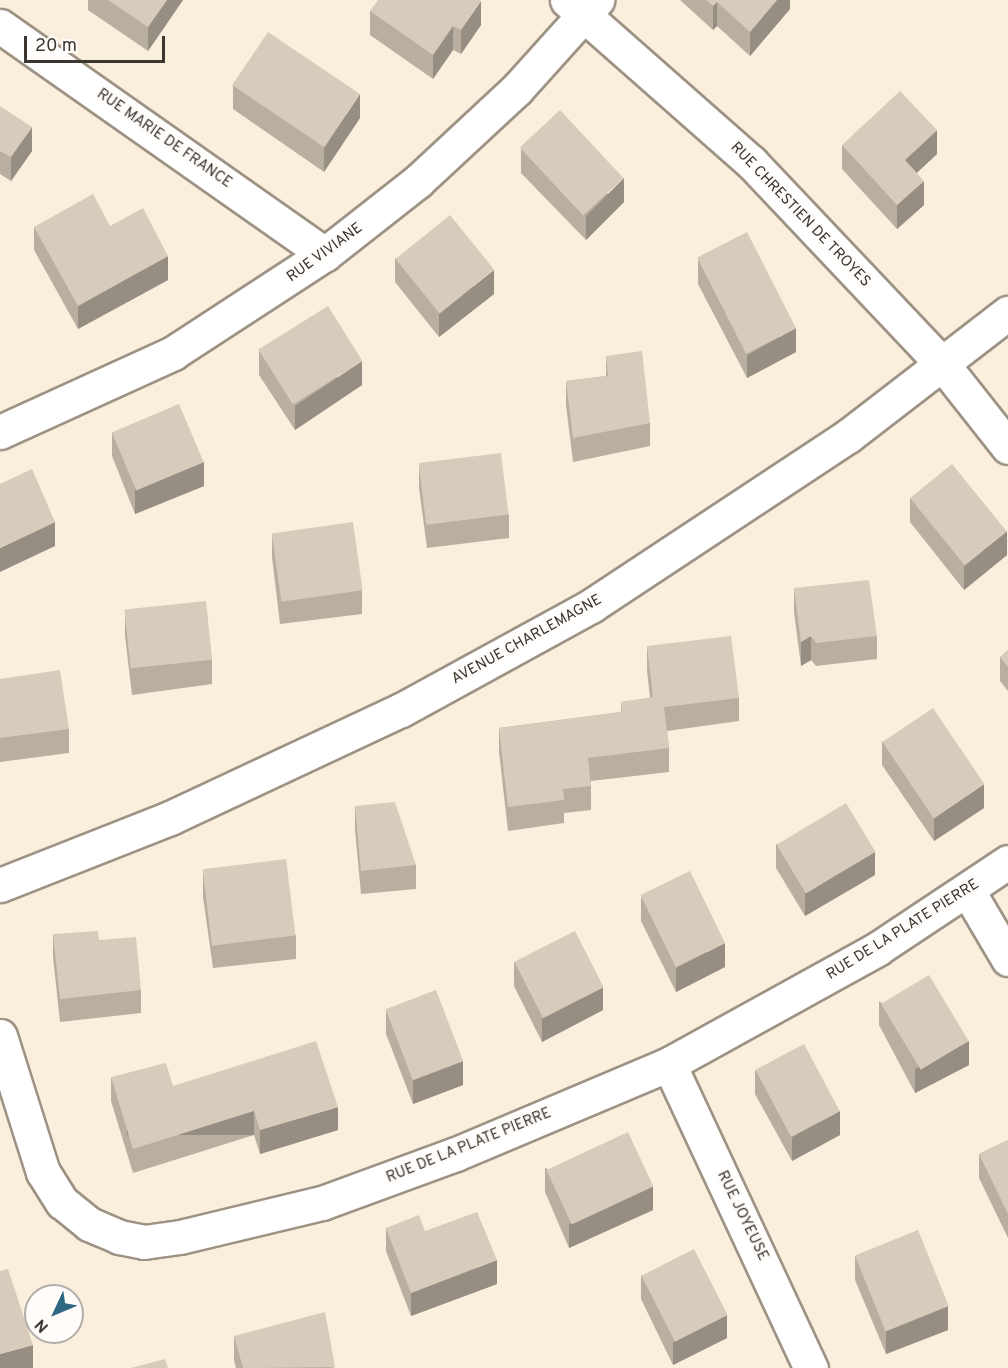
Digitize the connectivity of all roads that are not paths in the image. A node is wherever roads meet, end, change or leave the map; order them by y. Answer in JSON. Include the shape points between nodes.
{"nodes":[{"id":1,"x":583,"y":5,"type":"edge"},
{"id":2,"x":0,"y":26,"type":"edge"},
{"id":3,"x":325,"y":254,"type":"junction"},
{"id":4,"x":1006,"y":319,"type":"edge"},
{"id":5,"x":944,"y":366,"type":"junction"},
{"id":6,"x":0,"y":432,"type":"edge"},
{"id":7,"x":1008,"y":447,"type":"edge"},
{"id":8,"x":1008,"y":861,"type":"edge"},
{"id":9,"x":0,"y":885,"type":"edge"},
{"id":10,"x":968,"y":891,"type":"junction"},
{"id":11,"x":1008,"y":959,"type":"edge"},
{"id":12,"x":0,"y":1036,"type":"edge"},
{"id":13,"x":669,"y":1064,"type":"junction"},
{"id":14,"x":811,"y":1368,"type":"edge"}],
"edges":[{"from":1,"to":3,"type":"street","name":"RUE VIVIANE","via":[[509,97]]},
{"from":1,"to":5,"type":"street","name":"RUE CHRESTIEN DE TROYES","via":[[751,162]]},
{"from":2,"to":3,"type":"street","name":"RUE MARIE DE FRANCE"},
{"from":3,"to":6,"type":"street","name":"RUE VIVIANE","via":[[173,352]]},
{"from":4,"to":5,"type":"street","name":"AVENUE CHARLEMAGNE"},
{"from":5,"to":7,"type":"street","name":"RUE CHRESTIEN DE TROYES"},
{"from":5,"to":9,"type":"street","name":"AVENUE CHARLEMAGNE","via":[[776,486],[591,606],[431,694],[170,818]]},
{"from":8,"to":10,"type":"street","name":"RUE DE LA PLATE PIERRE"},
{"from":10,"to":11,"type":"street"},
{"from":10,"to":13,"type":"street","name":"RUE DE LA PLATE PIERRE","via":[[878,949]]},
{"from":12,"to":13,"type":"street","name":"RUE DE LA PLATE PIERRE","via":[[43,1172],[62,1202],[89,1224],[144,1242],[322,1203]]},
{"from":13,"to":14,"type":"street","name":"RUE JOYEUSE"}]}
